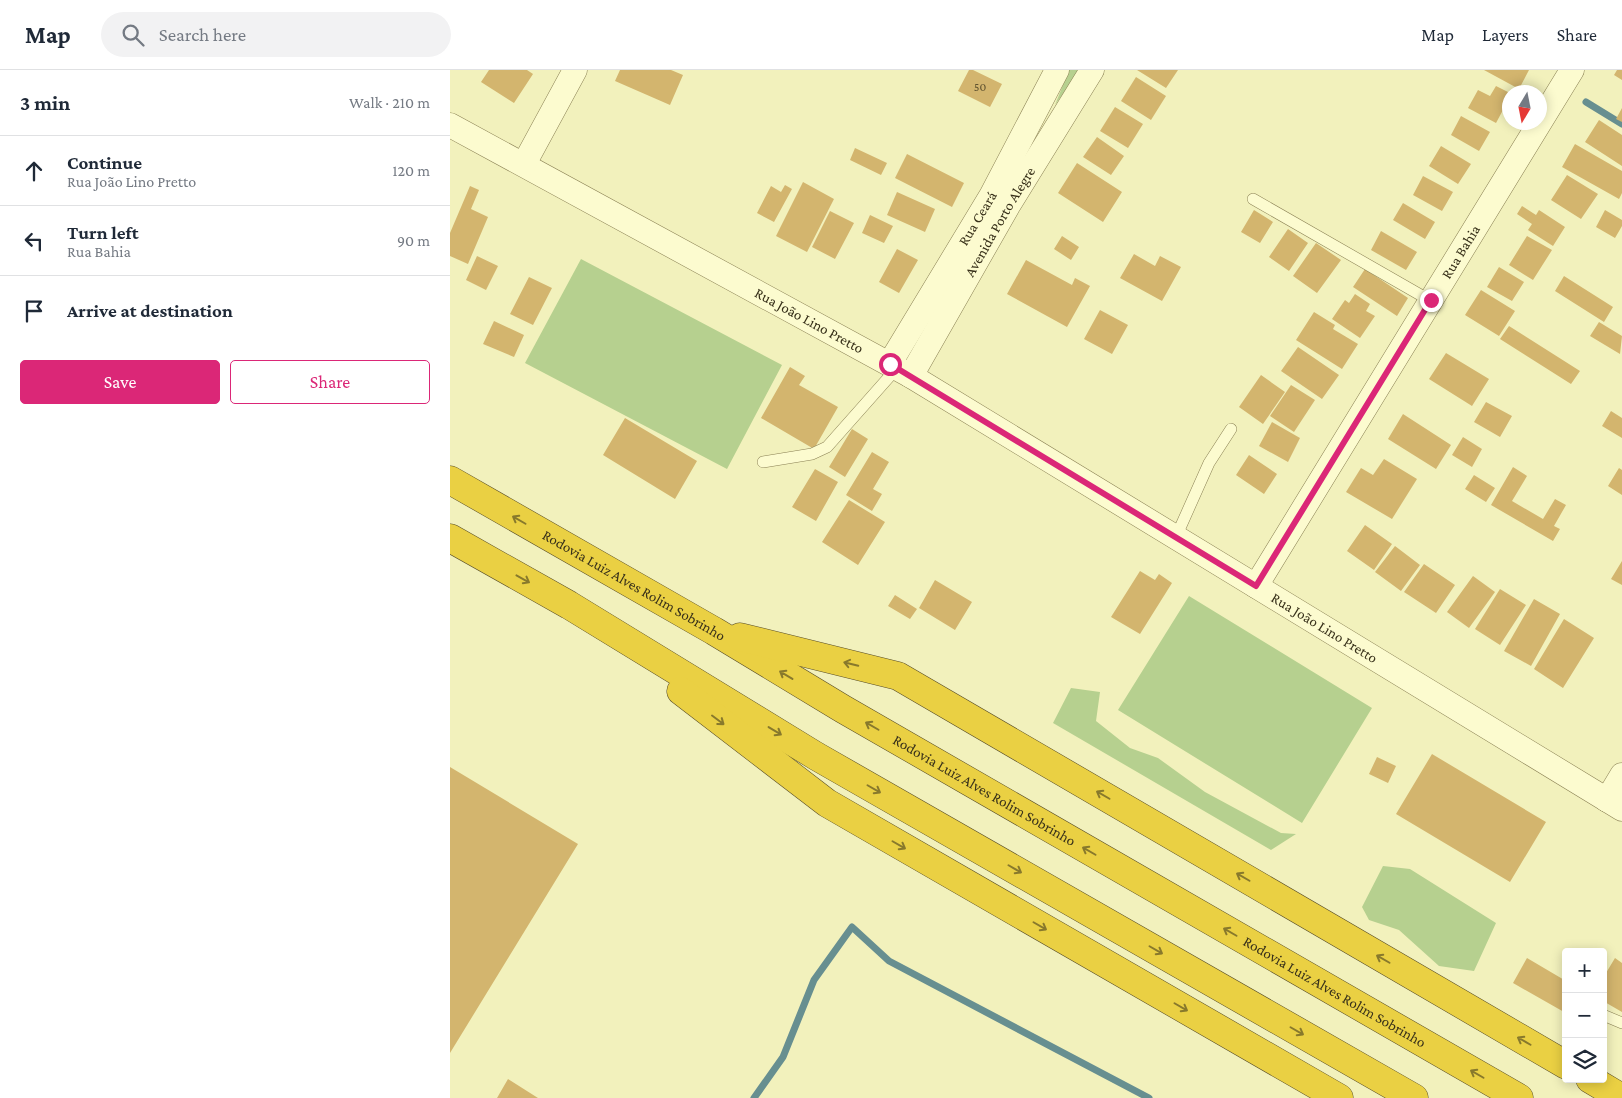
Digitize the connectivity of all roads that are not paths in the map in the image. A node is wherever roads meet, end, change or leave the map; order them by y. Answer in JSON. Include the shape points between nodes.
{"nodes":[{"id":1,"x":575,"y":70,"type":"edge"},
{"id":2,"x":1057,"y":70,"type":"edge"},
{"id":3,"x":1092,"y":70,"type":"edge"},
{"id":4,"x":1572,"y":70,"type":"edge"},
{"id":5,"x":450,"y":125,"type":"edge"},
{"id":6,"x":524,"y":164,"type":"junction"},
{"id":7,"x":1253,"y":199,"type":"dead end"},
{"id":8,"x":1000,"y":201,"type":"junction"},
{"id":9,"x":1431,"y":300,"type":"junction"},
{"id":10,"x":899,"y":369,"type":"junction"},
{"id":11,"x":1232,"y":429,"type":"dead end"},
{"id":12,"x":763,"y":462,"type":"dead end"},
{"id":13,"x":450,"y":480,"type":"edge"},
{"id":14,"x":1176,"y":537,"type":"junction"},
{"id":15,"x":450,"y":538,"type":"edge"},
{"id":16,"x":1256,"y":586,"type":"junction"},
{"id":17,"x":569,"y":605,"type":"junction"},
{"id":18,"x":714,"y":631,"type":"junction"},
{"id":19,"x":1622,"y":775,"type":"edge"},
{"id":20,"x":1614,"y":804,"type":"edge"},
{"id":21,"x":1607,"y":1017,"type":"edge"},
{"id":22,"x":1622,"y":1023,"type":"edge"},
{"id":23,"x":1562,"y":1063,"type":"edge"},
{"id":24,"x":1597,"y":1083,"type":"edge"},
{"id":25,"x":1338,"y":1098,"type":"edge"},
{"id":26,"x":1414,"y":1098,"type":"edge"},
{"id":27,"x":1519,"y":1098,"type":"edge"},
{"id":28,"x":1622,"y":1098,"type":"edge"}],
"edges":[{"from":1,"to":6,"type":"street"},
{"from":2,"to":8,"type":"street","name":"Rua Ceará"},
{"from":3,"to":8,"type":"street","name":"Avenida Porto Alegre"},
{"from":4,"to":9,"type":"street","name":"Rua Bahia"},
{"from":5,"to":6,"type":"street","name":"Rua João Lino Pretto"},
{"from":6,"to":10,"type":"street","name":"Rua João Lino Pretto"},
{"from":7,"to":9,"type":"lane"},
{"from":8,"to":10,"type":"street","name":"Rua Ceará"},
{"from":9,"to":16,"type":"street","name":"Rua Bahia"},
{"from":10,"to":12,"type":"lane","via":[[826,447],[812,454]]},
{"from":10,"to":14,"type":"street","name":"Rua João Lino Pretto"},
{"from":11,"to":14,"type":"lane","via":[[1209,463]]},
{"from":18,"to":13,"type":"highway","name":"Rodovia Luiz Alves Rolim Sobrinho","one_way":true},
{"from":14,"to":16,"type":"street","name":"Rua João Lino Pretto"},
{"from":15,"to":17,"type":"highway","one_way":true},
{"from":16,"to":20,"type":"street","name":"Rua João Lino Pretto"},
{"from":17,"to":25,"type":"highway","one_way":true,"via":[[827,803]]},
{"from":17,"to":26,"type":"highway","one_way":true,"via":[[816,756]]},
{"from":23,"to":18,"type":"highway","one_way":true,"via":[[898,676]]},
{"from":27,"to":18,"type":"highway","name":"Rodovia Luiz Alves Rolim Sobrinho","one_way":true,"via":[[843,709]]},
{"from":19,"to":20,"type":"street"},
{"from":21,"to":22,"type":"lane"},
{"from":24,"to":28,"type":"highway"}]}
